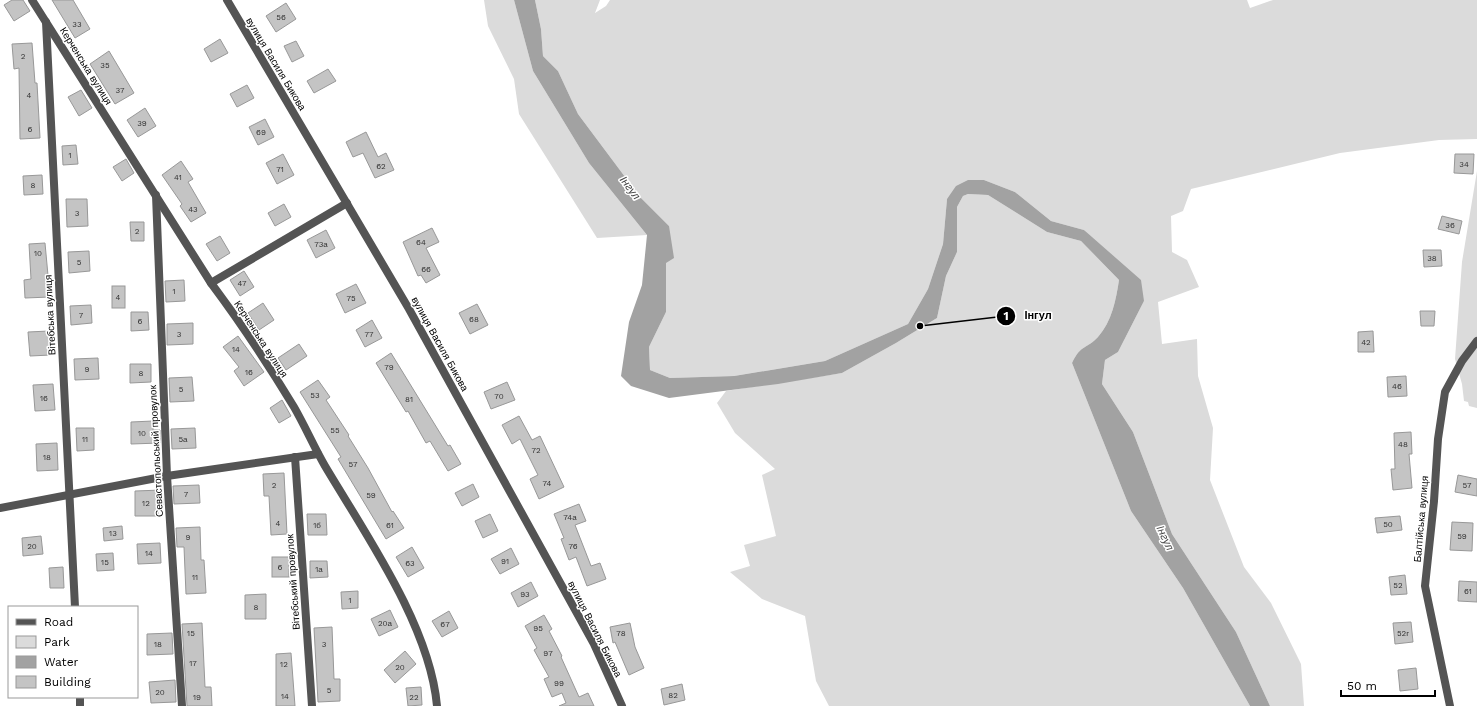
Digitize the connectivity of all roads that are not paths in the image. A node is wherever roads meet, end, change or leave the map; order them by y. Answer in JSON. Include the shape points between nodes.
{"nodes":[{"id":1,"x":32,"y":0,"type":"edge"},
{"id":2,"x":226,"y":0,"type":"edge"},
{"id":3,"x":46,"y":22,"type":"junction"},
{"id":4,"x":156,"y":194,"type":"junction"},
{"id":5,"x":347,"y":203,"type":"junction"},
{"id":6,"x":211,"y":283,"type":"junction"},
{"id":7,"x":1477,"y":341,"type":"edge"},
{"id":8,"x":318,"y":454,"type":"junction"},
{"id":9,"x":295,"y":457,"type":"junction"},
{"id":10,"x":167,"y":476,"type":"junction"},
{"id":11,"x":68,"y":494,"type":"junction"},
{"id":12,"x":0,"y":508,"type":"edge"},
{"id":13,"x":75,"y":606,"type":"edge"},
{"id":14,"x":182,"y":706,"type":"edge"},
{"id":15,"x":312,"y":706,"type":"edge"},
{"id":16,"x":437,"y":706,"type":"edge"},
{"id":17,"x":622,"y":706,"type":"edge"},
{"id":18,"x":1450,"y":706,"type":"edge"}],
"edges":[{"from":1,"to":3,"type":"street","name":"Керченська вулиця"},
{"from":2,"to":5,"type":"street","name":"вулиця Василя Бикова"},
{"from":3,"to":4,"type":"street","name":"Керченська вулиця"},
{"from":3,"to":11,"type":"street","name":"Вітебська вулиця"},
{"from":4,"to":6,"type":"street","name":"Керченська вулиця"},
{"from":4,"to":10,"type":"street","name":"Севастопольський провулок"},
{"from":5,"to":6,"type":"street"},
{"from":5,"to":17,"type":"street","name":"вулиця Василя Бикова","via":[[409,308],[590,637]]},
{"from":6,"to":8,"type":"street","name":"Керченська вулиця","via":[[249,335],[294,408]]},
{"from":7,"to":18,"type":"street","name":"Балтійська вулиця","via":[[1462,361],[1445,392],[1438,439],[1425,586]]},
{"from":8,"to":9,"type":"street"},
{"from":8,"to":16,"type":"street","name":"Керченська вулиця","via":[[391,578],[427,654]]},
{"from":9,"to":10,"type":"street"},
{"from":9,"to":15,"type":"street","name":"Вітебський провулок"},
{"from":10,"to":11,"type":"street"},
{"from":10,"to":14,"type":"street","name":"Севастопольський провулок"},
{"from":11,"to":12,"type":"street"},
{"from":11,"to":13,"type":"street","name":"Вітебська вулиця"}]}
